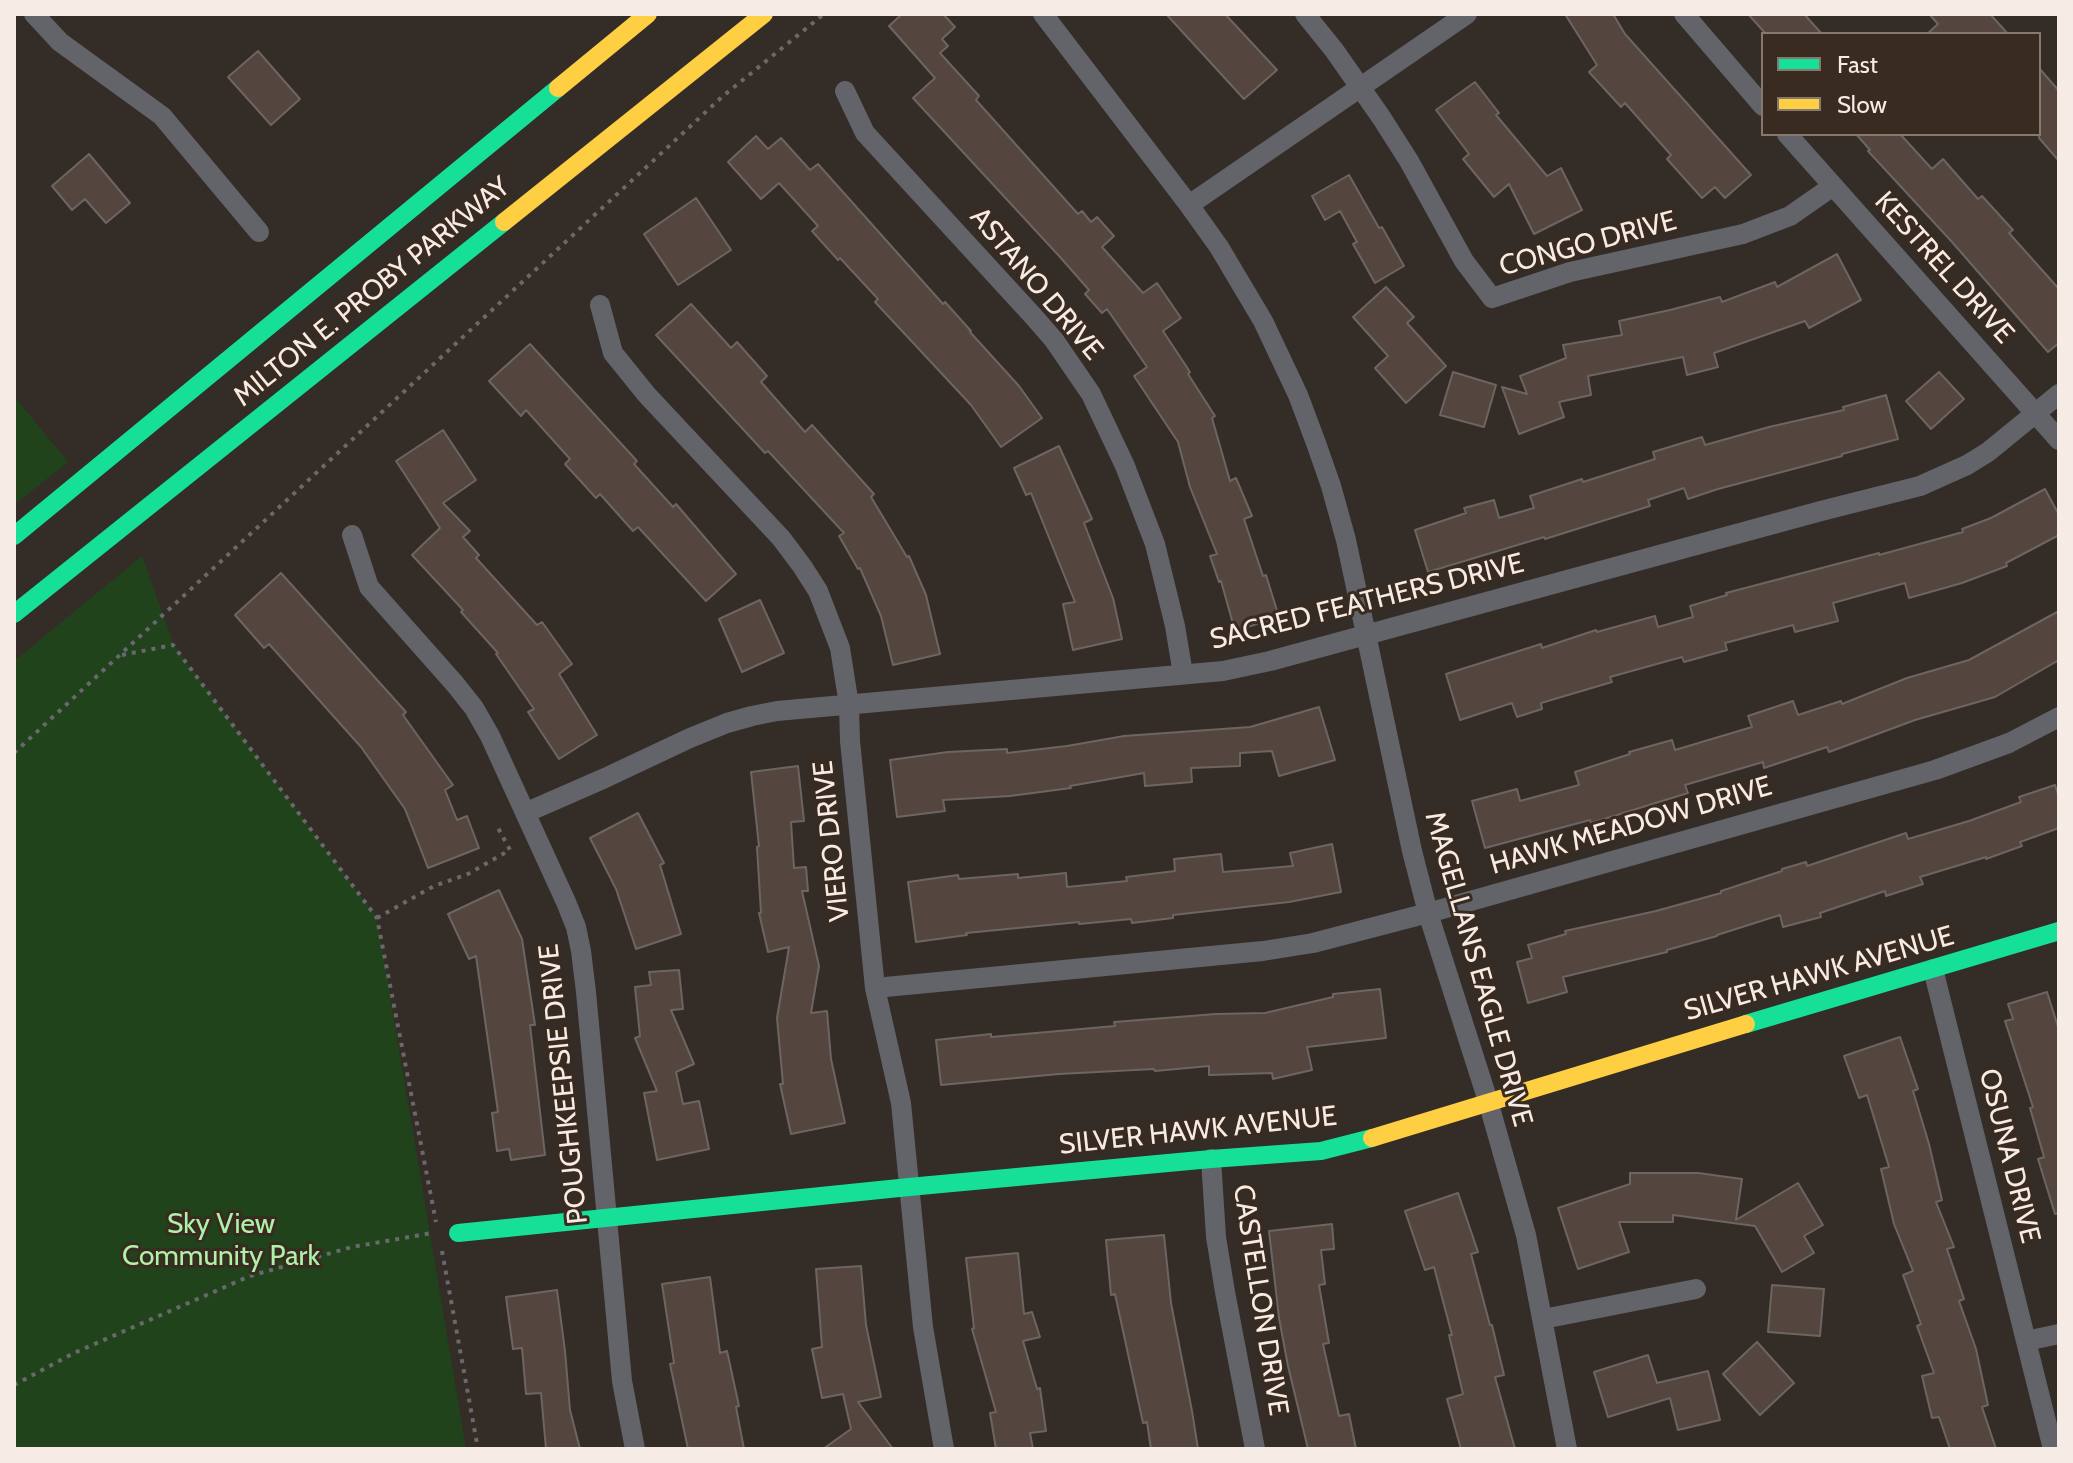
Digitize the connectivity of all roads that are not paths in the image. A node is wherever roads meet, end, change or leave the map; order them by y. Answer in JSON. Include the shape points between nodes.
{"nodes":[{"id":1,"x":34,"y":14,"type":"edge"},
{"id":2,"x":648,"y":14,"type":"edge"},
{"id":3,"x":764,"y":14,"type":"edge"},
{"id":4,"x":1043,"y":14,"type":"edge"},
{"id":5,"x":1305,"y":14,"type":"edge"},
{"id":6,"x":1467,"y":14,"type":"edge"},
{"id":7,"x":1684,"y":14,"type":"edge"},
{"id":8,"x":1361,"y":88,"type":"junction"},
{"id":9,"x":845,"y":91,"type":"dead end"},
{"id":10,"x":1761,"y":104,"type":"edge"},
{"id":11,"x":1789,"y":136,"type":"edge"},
{"id":12,"x":1833,"y":186,"type":"junction"},
{"id":13,"x":1189,"y":205,"type":"junction"},
{"id":14,"x":259,"y":232,"type":"dead end"},
{"id":15,"x":600,"y":305,"type":"dead end"},
{"id":16,"x":2059,"y":394,"type":"edge"},
{"id":17,"x":2037,"y":414,"type":"junction"},
{"id":18,"x":2059,"y":440,"type":"edge"},
{"id":19,"x":352,"y":535,"type":"dead end"},
{"id":20,"x":14,"y":536,"type":"edge"},
{"id":21,"x":14,"y":614,"type":"edge"},
{"id":22,"x":1367,"y":635,"type":"junction"},
{"id":23,"x":1183,"y":674,"type":"junction"},
{"id":24,"x":849,"y":705,"type":"junction"},
{"id":25,"x":2059,"y":717,"type":"edge"},
{"id":26,"x":525,"y":813,"type":"junction"},
{"id":27,"x":1428,"y":913,"type":"junction"},
{"id":28,"x":2059,"y":931,"type":"edge"},
{"id":29,"x":1933,"y":969,"type":"junction"},
{"id":30,"x":875,"y":988,"type":"junction"},
{"id":31,"x":1488,"y":1101,"type":"junction"},
{"id":32,"x":1211,"y":1159,"type":"junction"},
{"id":33,"x":909,"y":1187,"type":"junction"},
{"id":34,"x":606,"y":1216,"type":"junction"},
{"id":35,"x":458,"y":1233,"type":"dead end"},
{"id":36,"x":1696,"y":1289,"type":"dead end"},
{"id":37,"x":1543,"y":1319,"type":"junction"},
{"id":38,"x":2059,"y":1334,"type":"edge"},
{"id":39,"x":2026,"y":1341,"type":"junction"},
{"id":40,"x":635,"y":1449,"type":"edge"},
{"id":41,"x":944,"y":1449,"type":"edge"},
{"id":42,"x":1255,"y":1449,"type":"edge"},
{"id":43,"x":1567,"y":1449,"type":"edge"},
{"id":44,"x":2053,"y":1449,"type":"edge"}],
"edges":[{"from":1,"to":14,"type":"street","via":[[60,42],[162,116]]},
{"from":2,"to":20,"type":"main road","name":"MILTON E. PROBY PARKWAY"},
{"from":3,"to":21,"type":"main road","name":"MILTON E. PROBY PARKWAY"},
{"from":4,"to":13,"type":"street","name":"MAGELLANS EAGLE DRIVE"},
{"from":5,"to":8,"type":"street","name":"CONGO DRIVE"},
{"from":6,"to":8,"type":"street"},
{"from":7,"to":10,"type":"street"},
{"from":8,"to":12,"type":"street","name":"CONGO DRIVE","via":[[1464,261],[1492,298],[1570,272],[1743,234],[1790,216]]},
{"from":8,"to":13,"type":"street"},
{"from":9,"to":23,"type":"street","name":"ASTANO DRIVE","via":[[865,133],[1054,340],[1091,394],[1155,544]]},
{"from":11,"to":12,"type":"street","name":"KESTREL DRIVE"},
{"from":12,"to":17,"type":"street","name":"KESTREL DRIVE"},
{"from":13,"to":22,"type":"street","name":"MAGELLANS EAGLE DRIVE","via":[[1263,321],[1298,395],[1331,486]]},
{"from":15,"to":24,"type":"street","name":"VIERO DRIVE","via":[[613,353],[781,538],[818,591],[840,648]]},
{"from":16,"to":17,"type":"street","name":"SACRED FEATHERS DRIVE"},
{"from":17,"to":18,"type":"street","name":"KESTREL DRIVE"},
{"from":17,"to":22,"type":"street","name":"SACRED FEATHERS DRIVE","via":[[1967,465],[1920,486]]},
{"from":19,"to":26,"type":"street","name":"POUGHKEEPSIE DRIVE","via":[[369,587],[474,708]]},
{"from":22,"to":23,"type":"street","name":"SACRED FEATHERS DRIVE","via":[[1223,671]]},
{"from":22,"to":27,"type":"street","name":"MAGELLANS EAGLE DRIVE"},
{"from":23,"to":24,"type":"street","name":"SACRED FEATHERS DRIVE"},
{"from":24,"to":26,"type":"street","name":"SACRED FEATHERS DRIVE","via":[[777,711],[727,723]]},
{"from":24,"to":30,"type":"street","name":"VIERO DRIVE"},
{"from":25,"to":27,"type":"street","name":"HAWK MEADOW DRIVE","via":[[2009,743],[1935,770]]},
{"from":26,"to":34,"type":"street","name":"POUGHKEEPSIE DRIVE","via":[[566,902],[581,951]]},
{"from":27,"to":30,"type":"street","name":"HAWK MEADOW DRIVE","via":[[1275,950]]},
{"from":27,"to":31,"type":"street","name":"MAGELLANS EAGLE DRIVE"},
{"from":28,"to":29,"type":"main road","name":"SILVER HAWK AVENUE"},
{"from":29,"to":31,"type":"main road","name":"SILVER HAWK AVENUE"},
{"from":29,"to":39,"type":"street","name":"OSUNA DRIVE"},
{"from":30,"to":33,"type":"street","name":"VIERO DRIVE","via":[[901,1103]]},
{"from":31,"to":32,"type":"main road","name":"SILVER HAWK AVENUE","via":[[1321,1151]]},
{"from":31,"to":37,"type":"street","name":"MAGELLANS EAGLE DRIVE","via":[[1526,1235]]},
{"from":32,"to":33,"type":"main road","name":"SILVER HAWK AVENUE"},
{"from":32,"to":42,"type":"street","name":"CASTELLON DRIVE","via":[[1216,1237]]},
{"from":33,"to":34,"type":"main road","name":"SILVER HAWK AVENUE"},
{"from":33,"to":41,"type":"street","name":"VIERO DRIVE","via":[[923,1327]]},
{"from":34,"to":35,"type":"main road","name":"SILVER HAWK AVENUE"},
{"from":34,"to":40,"type":"street","name":"POUGHKEEPSIE DRIVE","via":[[622,1381]]},
{"from":36,"to":37,"type":"street"},
{"from":37,"to":43,"type":"street","name":"MAGELLANS EAGLE DRIVE"},
{"from":38,"to":39,"type":"street"},
{"from":39,"to":44,"type":"street","name":"OSUNA DRIVE"}]}
